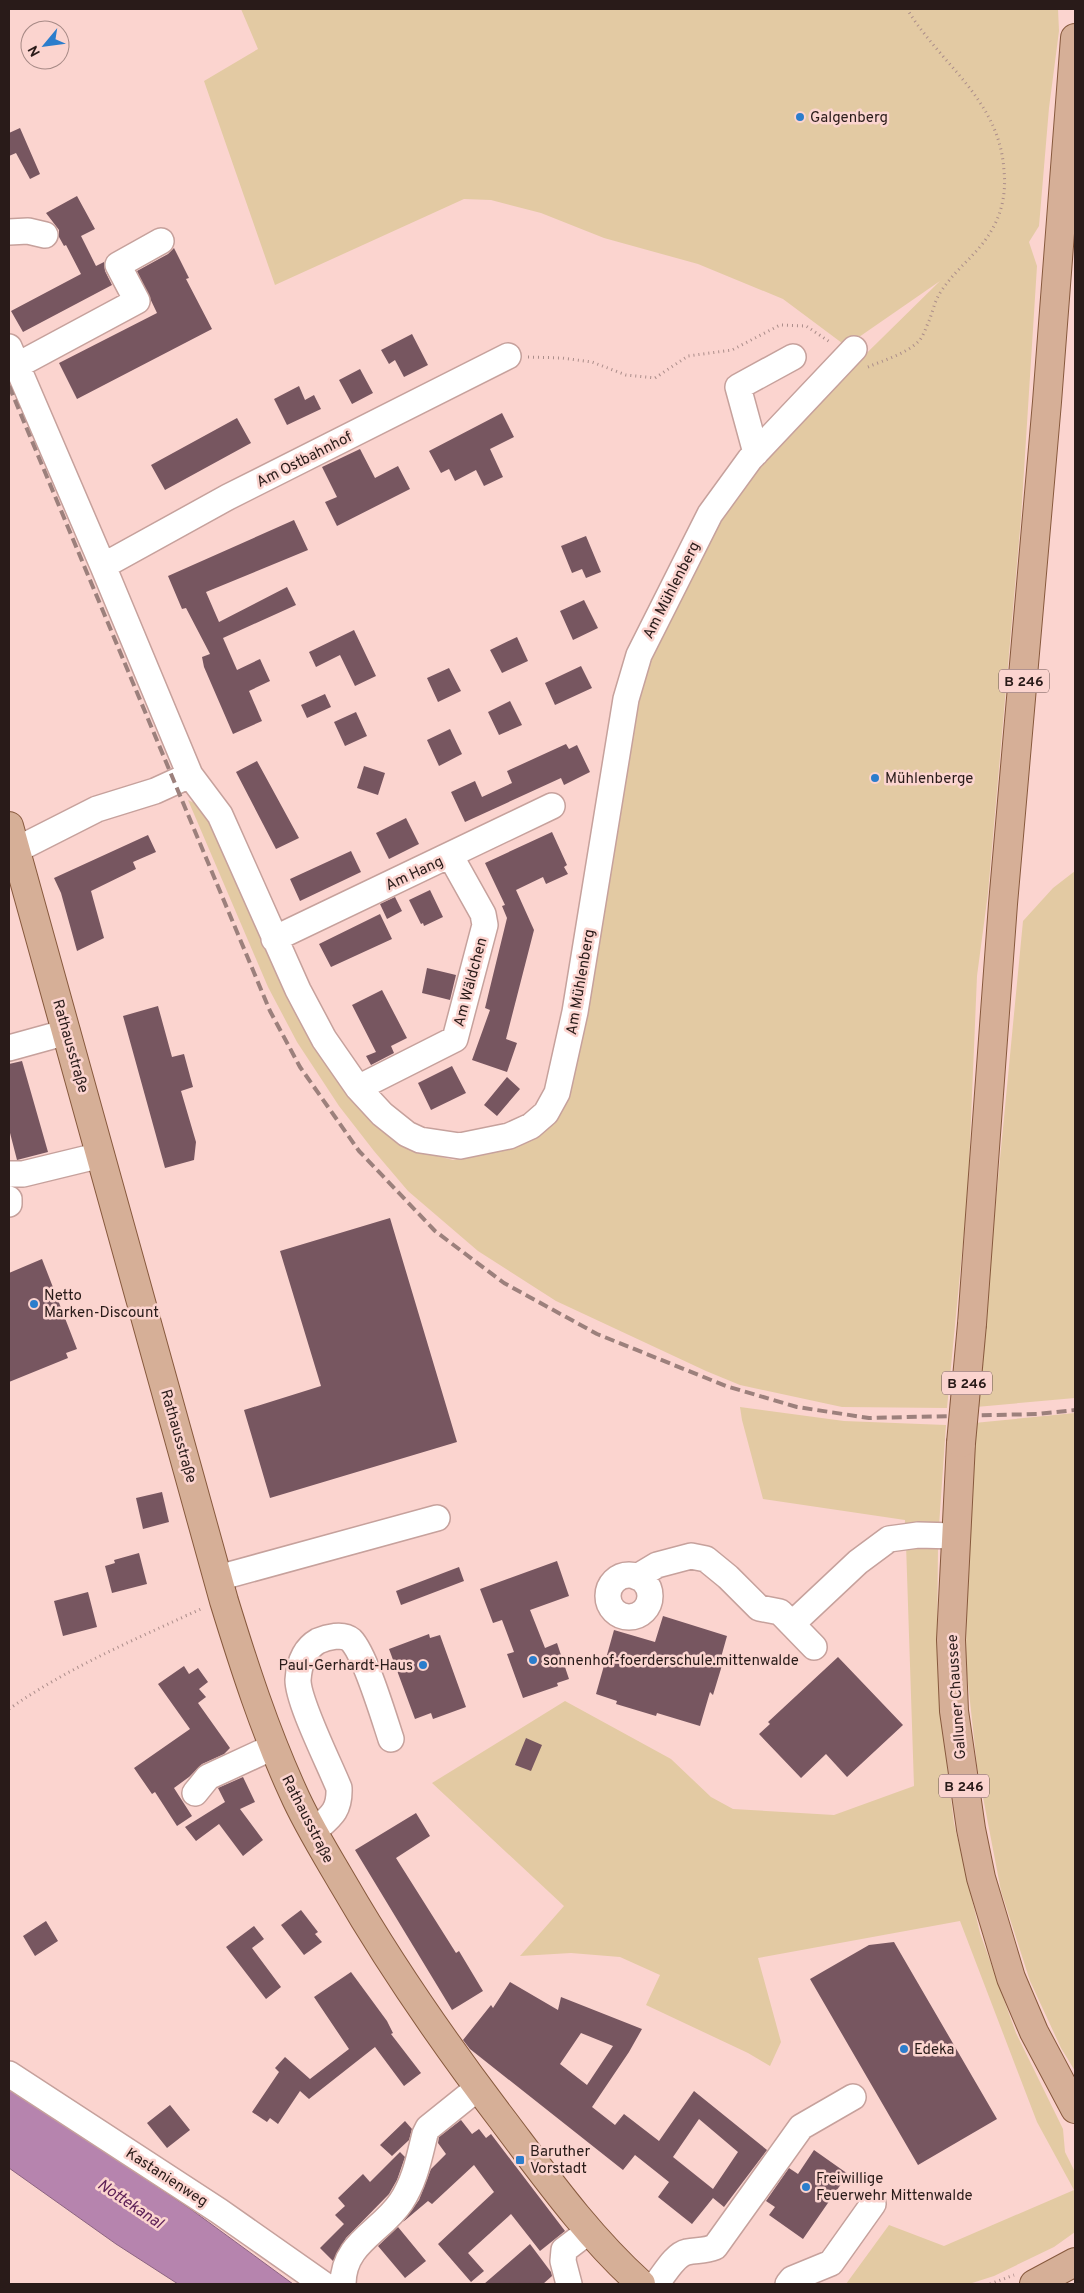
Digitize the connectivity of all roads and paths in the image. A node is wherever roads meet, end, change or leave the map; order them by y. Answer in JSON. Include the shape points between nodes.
{"nodes":[{"id":1,"x":907,"y":9,"type":"edge"},
{"id":2,"x":1075,"y":38,"type":"edge"},
{"id":3,"x":9,"y":232,"type":"edge"},
{"id":4,"x":45,"y":235,"type":"dead end"},
{"id":5,"x":161,"y":241,"type":"dead end"},
{"id":6,"x":9,"y":331,"type":"edge"},
{"id":7,"x":851,"y":352,"type":"junction"},
{"id":8,"x":13,"y":356,"type":"edge"},
{"id":9,"x":508,"y":356,"type":"joint"},
{"id":10,"x":793,"y":357,"type":"dead end"},
{"id":11,"x":756,"y":453,"type":"junction"},
{"id":12,"x":104,"y":566,"type":"junction"},
{"id":13,"x":190,"y":776,"type":"junction"},
{"id":14,"x":552,"y":806,"type":"dead end"},
{"id":15,"x":12,"y":837,"type":"edge"},
{"id":16,"x":450,"y":856,"type":"junction"},
{"id":17,"x":274,"y":939,"type":"junction"},
{"id":18,"x":67,"y":1032,"type":"junction"},
{"id":19,"x":9,"y":1048,"type":"edge"},
{"id":20,"x":358,"y":1088,"type":"junction"},
{"id":21,"x":101,"y":1155,"type":"junction"},
{"id":22,"x":9,"y":1174,"type":"edge"},
{"id":23,"x":9,"y":1199,"type":"edge"},
{"id":24,"x":9,"y":1204,"type":"edge"},
{"id":25,"x":437,"y":1518,"type":"dead end"},
{"id":26,"x":955,"y":1536,"type":"junction"},
{"id":27,"x":637,"y":1577,"type":"dead end"},
{"id":28,"x":221,"y":1590,"type":"junction"},
{"id":29,"x":792,"y":1624,"type":"junction"},
{"id":30,"x":814,"y":1647,"type":"dead end"},
{"id":31,"x":9,"y":1709,"type":"edge"},
{"id":32,"x":391,"y":1740,"type":"dead end"},
{"id":33,"x":273,"y":1747,"type":"junction"},
{"id":34,"x":195,"y":1792,"type":"dead end"},
{"id":35,"x":313,"y":1832,"type":"junction"},
{"id":36,"x":9,"y":2074,"type":"edge"},
{"id":37,"x":478,"y":2087,"type":"junction"},
{"id":38,"x":853,"y":2097,"type":"dead end"},
{"id":39,"x":1075,"y":2109,"type":"edge"},
{"id":40,"x":873,"y":2204,"type":"dead end"},
{"id":41,"x":589,"y":2231,"type":"junction"},
{"id":42,"x":1075,"y":2262,"type":"edge"},
{"id":43,"x":323,"y":2284,"type":"edge"},
{"id":44,"x":342,"y":2284,"type":"edge"},
{"id":45,"x":569,"y":2284,"type":"edge"},
{"id":46,"x":641,"y":2284,"type":"edge"},
{"id":47,"x":656,"y":2284,"type":"edge"},
{"id":48,"x":788,"y":2284,"type":"edge"},
{"id":49,"x":1034,"y":2284,"type":"edge"}],
"edges":[{"from":1,"to":7,"type":"path","via":[[941,56],[984,105],[1003,154],[1005,182],[1002,206],[980,250],[942,289],[919,341],[865,368]]},
{"from":2,"to":26,"type":"main road","name":"Galluner Chaussee","number":"B 246","bridge":true},
{"from":3,"to":4,"type":"street","via":[[28,231]]},
{"from":5,"to":8,"type":"street","via":[[118,265],[137,302]]},
{"from":6,"to":8,"type":"street"},
{"from":7,"to":9,"type":"path","via":[[806,326],[780,325],[732,350],[688,356],[655,378],[626,375],[592,362]]},
{"from":7,"to":11,"type":"street","name":"Am Mühlenberg"},
{"from":8,"to":12,"type":"street"},
{"from":9,"to":12,"type":"street","name":"Am Ostbahnhof","via":[[228,497]]},
{"from":10,"to":11,"type":"street","via":[[738,387]]},
{"from":11,"to":20,"type":"street","name":"Am Mühlenberg","via":[[710,514],[639,655],[626,699],[566,1059],[557,1093],[546,1113],[531,1126],[509,1136],[460,1146],[442,1144],[407,1134],[382,1114]]},
{"from":12,"to":13,"type":"street"},
{"from":13,"to":15,"type":"street","via":[[155,791]]},
{"from":13,"to":17,"type":"street","name":"Am Mühlenberg","via":[[220,814]]},
{"from":14,"to":16,"type":"street","name":"Am Hang"},
{"from":15,"to":18,"type":"main road","name":"Rathausstraße"},
{"from":16,"to":17,"type":"street","name":"Am Hang"},
{"from":16,"to":20,"type":"street","name":"Am Wäldchen","via":[[483,914],[485,925],[455,1039]]},
{"from":17,"to":20,"type":"street","name":"Am Mühlenberg","via":[[324,1039]]},
{"from":18,"to":19,"type":"street"},
{"from":18,"to":21,"type":"main road","name":"Rathausstraße"},
{"from":21,"to":22,"type":"street","via":[[23,1174]]},
{"from":21,"to":28,"type":"main road","name":"Rathausstraße"},
{"from":23,"to":24,"type":"street"},
{"from":25,"to":28,"type":"street"},
{"from":26,"to":29,"type":"street","via":[[918,1535],[889,1539],[858,1562]]},
{"from":26,"to":39,"type":"main road","name":"Galluner Chaussee","number":"B 246","via":[[951,1640],[954,1711],[981,1878],[1011,1978],[1034,2032]]},
{"from":27,"to":29,"type":"street","via":[[657,1565],[691,1556],[706,1559],[758,1608],[780,1612]]},
{"from":28,"to":31,"type":"path","via":[[209,1606],[92,1658]]},
{"from":28,"to":33,"type":"main road","name":"Rathausstraße"},
{"from":29,"to":30,"type":"street"},
{"from":32,"to":35,"type":"street","via":[[360,1653],[351,1640],[344,1636],[334,1637],[309,1648],[298,1681],[339,1788],[340,1802],[333,1814]]},
{"from":33,"to":34,"type":"street","via":[[208,1777]]},
{"from":33,"to":35,"type":"main road","name":"Rathausstraße"},
{"from":35,"to":37,"type":"main road","name":"Rathausstraße","via":[[425,2016]]},
{"from":36,"to":43,"type":"street","name":"Kastanienweg"},
{"from":37,"to":41,"type":"main road"},
{"from":37,"to":44,"type":"street","via":[[428,2128],[416,2175],[400,2204],[350,2254]]},
{"from":38,"to":47,"type":"street","via":[[801,2127],[715,2247],[680,2256]]},
{"from":40,"to":48,"type":"street","via":[[831,2262],[792,2279]]},
{"from":41,"to":45,"type":"street","via":[[564,2250],[563,2262]]},
{"from":41,"to":46,"type":"main road"},
{"from":42,"to":49,"type":"main road"}]}
